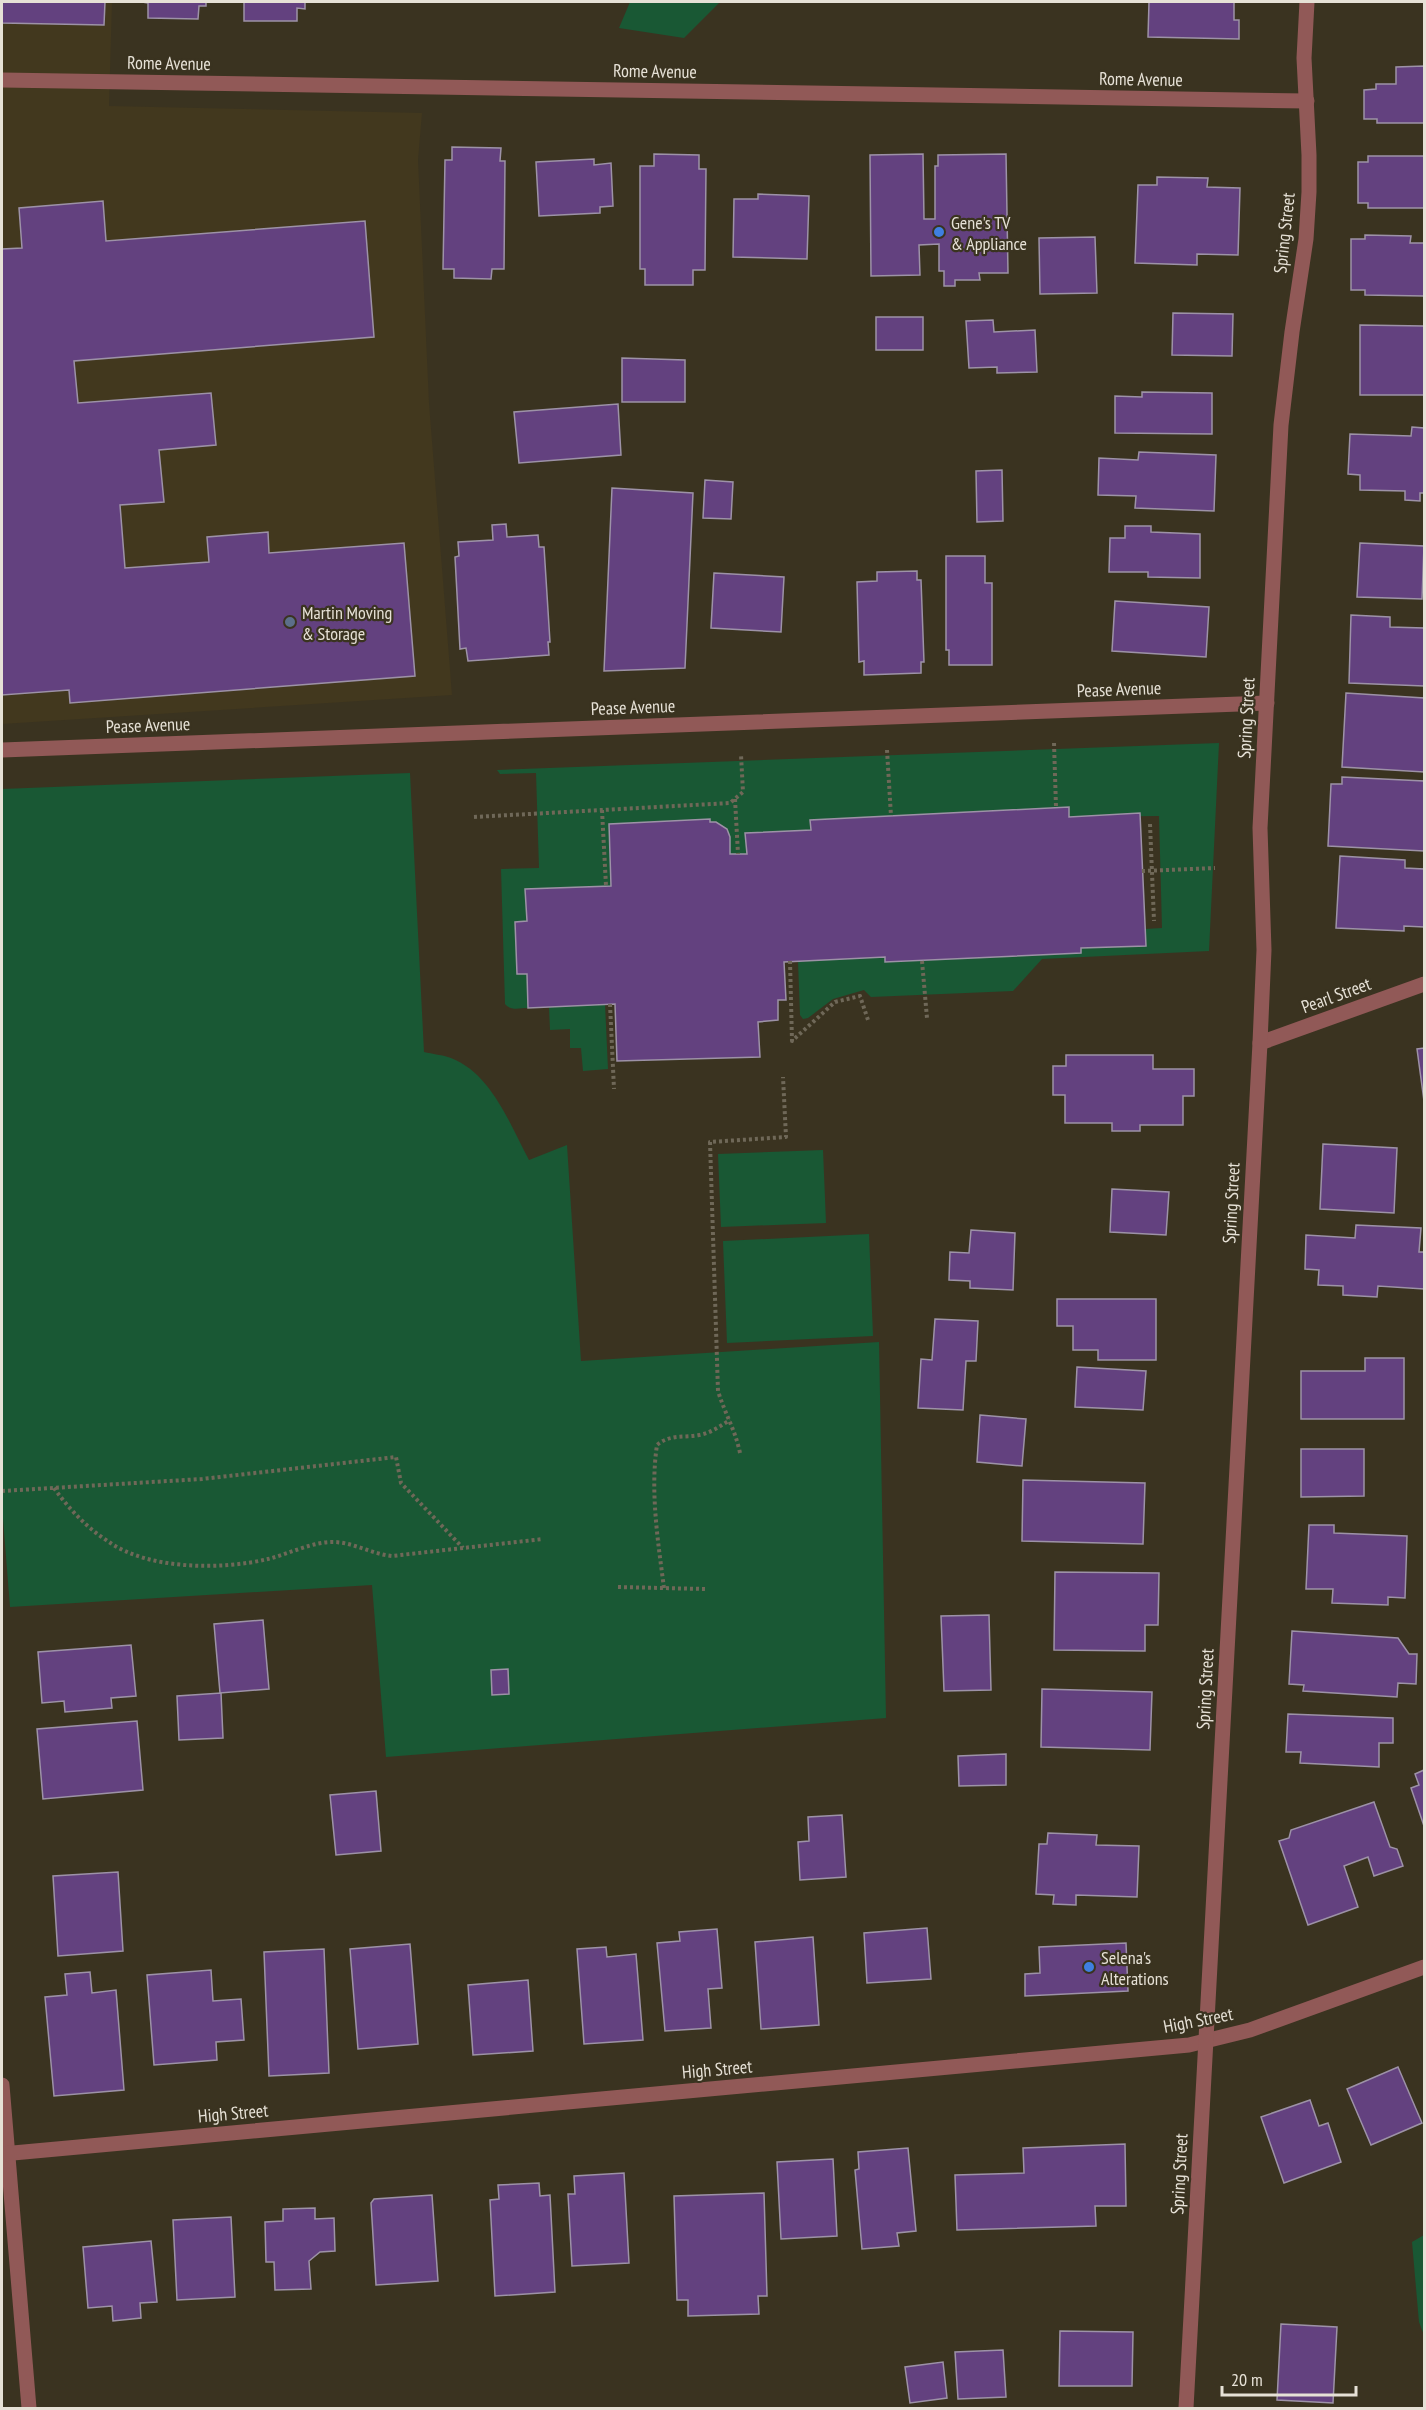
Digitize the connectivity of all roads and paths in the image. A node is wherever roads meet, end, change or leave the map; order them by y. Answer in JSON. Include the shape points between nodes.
{"nodes":[{"id":1,"x":1307,"y":2,"type":"edge"},
{"id":2,"x":2,"y":80,"type":"edge"},
{"id":3,"x":1307,"y":101,"type":"junction"},
{"id":4,"x":1267,"y":703,"type":"junction"},
{"id":5,"x":1054,"y":743,"type":"dead end"},
{"id":6,"x":2,"y":750,"type":"edge"},
{"id":7,"x":888,"y":750,"type":"dead end"},
{"id":8,"x":741,"y":755,"type":"dead end"},
{"id":9,"x":735,"y":799,"type":"junction"},
{"id":10,"x":1056,"y":807,"type":"dead end"},
{"id":11,"x":602,"y":810,"type":"junction"},
{"id":12,"x":891,"y":816,"type":"dead end"},
{"id":13,"x":474,"y":817,"type":"dead end"},
{"id":14,"x":1150,"y":824,"type":"dead end"},
{"id":15,"x":738,"y":854,"type":"dead end"},
{"id":16,"x":1215,"y":868,"type":"dead end"},
{"id":17,"x":1142,"y":871,"type":"dead end"},
{"id":18,"x":1152,"y":871,"type":"junction"},
{"id":19,"x":606,"y":886,"type":"dead end"},
{"id":20,"x":1154,"y":921,"type":"dead end"},
{"id":21,"x":790,"y":961,"type":"dead end"},
{"id":22,"x":922,"y":961,"type":"dead end"},
{"id":23,"x":1425,"y":984,"type":"edge"},
{"id":24,"x":610,"y":1004,"type":"dead end"},
{"id":25,"x":927,"y":1018,"type":"dead end"},
{"id":26,"x":868,"y":1020,"type":"dead end"},
{"id":27,"x":1260,"y":1043,"type":"junction"},
{"id":28,"x":783,"y":1077,"type":"dead end"},
{"id":29,"x":614,"y":1089,"type":"dead end"},
{"id":30,"x":730,"y":1420,"type":"junction"},
{"id":31,"x":740,"y":1453,"type":"dead end"},
{"id":32,"x":54,"y":1488,"type":"junction"},
{"id":33,"x":2,"y":1491,"type":"edge"},
{"id":34,"x":543,"y":1539,"type":"dead end"},
{"id":35,"x":463,"y":1548,"type":"junction"},
{"id":36,"x":618,"y":1587,"type":"dead end"},
{"id":37,"x":664,"y":1588,"type":"junction"},
{"id":38,"x":705,"y":1589,"type":"dead end"},
{"id":39,"x":1425,"y":1967,"type":"edge"},
{"id":40,"x":1206,"y":2040,"type":"junction"},
{"id":41,"x":2,"y":2085,"type":"edge"},
{"id":42,"x":4,"y":2154,"type":"edge"},
{"id":43,"x":29,"y":2409,"type":"edge"},
{"id":44,"x":1186,"y":2409,"type":"edge"}],
"edges":[{"from":1,"to":3,"type":"street","name":"Spring Street"},
{"from":2,"to":3,"type":"street","name":"Rome Avenue"},
{"from":3,"to":4,"type":"street","name":"Spring Street","via":[[1306,239],[1281,425]]},
{"from":4,"to":6,"type":"street","name":"Pease Avenue"},
{"from":4,"to":27,"type":"street","name":"Spring Street","via":[[1260,828],[1264,950]]},
{"from":5,"to":10,"type":"path"},
{"from":7,"to":12,"type":"path"},
{"from":8,"to":9,"type":"path","via":[[743,792]]},
{"from":9,"to":11,"type":"path","via":[[730,803]]},
{"from":9,"to":15,"type":"path"},
{"from":11,"to":13,"type":"path"},
{"from":11,"to":19,"type":"path"},
{"from":14,"to":18,"type":"path"},
{"from":16,"to":18,"type":"path"},
{"from":17,"to":18,"type":"path"},
{"from":18,"to":20,"type":"path"},
{"from":21,"to":26,"type":"path","via":[[792,1041],[835,1002],[860,996]]},
{"from":22,"to":25,"type":"path"},
{"from":23,"to":27,"type":"street","name":"Pearl Street"},
{"from":24,"to":29,"type":"path"},
{"from":27,"to":40,"type":"street","name":"Spring Street"},
{"from":28,"to":30,"type":"path","via":[[786,1137],[710,1142],[718,1391]]},
{"from":30,"to":31,"type":"path"},
{"from":30,"to":37,"type":"path","via":[[711,1431],[665,1439],[657,1445],[658,1540]]},
{"from":32,"to":33,"type":"path"},
{"from":32,"to":35,"type":"path","via":[[83,1522],[110,1543],[157,1561],[197,1566],[236,1564],[327,1542],[392,1556]]},
{"from":32,"to":35,"type":"path","via":[[201,1479],[396,1457],[401,1483]]},
{"from":34,"to":35,"type":"path"},
{"from":36,"to":37,"type":"path"},
{"from":37,"to":38,"type":"path"},
{"from":39,"to":40,"type":"street","name":"High Street","via":[[1250,2030]]},
{"from":40,"to":42,"type":"street","name":"High Street","via":[[1189,2045]]},
{"from":40,"to":44,"type":"street","name":"Spring Street"},
{"from":41,"to":42,"type":"street"},
{"from":42,"to":43,"type":"street"}]}
